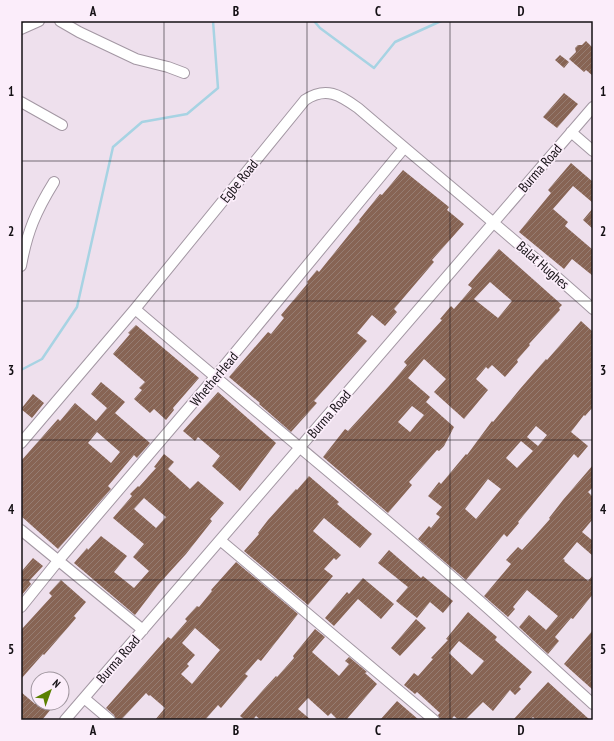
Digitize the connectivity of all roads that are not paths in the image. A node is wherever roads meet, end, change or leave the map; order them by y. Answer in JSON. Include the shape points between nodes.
{"nodes":[{"id":1,"x":39,"y":21,"type":"edge"},
{"id":2,"x":60,"y":21,"type":"edge"},
{"id":3,"x":21,"y":29,"type":"edge"},
{"id":4,"x":184,"y":73,"type":"dead end"},
{"id":5,"x":21,"y":102,"type":"edge"},
{"id":6,"x":593,"y":107,"type":"edge"},
{"id":7,"x":62,"y":125,"type":"dead end"},
{"id":8,"x":571,"y":132,"type":"junction"},
{"id":9,"x":404,"y":148,"type":"junction"},
{"id":10,"x":593,"y":150,"type":"edge"},
{"id":11,"x":54,"y":182,"type":"dead end"},
{"id":12,"x":494,"y":222,"type":"junction"},
{"id":13,"x":21,"y":266,"type":"edge"},
{"id":14,"x":134,"y":309,"type":"junction"},
{"id":15,"x":593,"y":309,"type":"edge"},
{"id":16,"x":215,"y":377,"type":"junction"},
{"id":17,"x":21,"y":443,"type":"edge"},
{"id":18,"x":300,"y":447,"type":"junction"},
{"id":19,"x":21,"y":530,"type":"edge"},
{"id":20,"x":220,"y":540,"type":"junction"},
{"id":21,"x":58,"y":561,"type":"junction"},
{"id":22,"x":21,"y":607,"type":"edge"},
{"id":23,"x":143,"y":630,"type":"junction"},
{"id":24,"x":84,"y":698,"type":"junction"},
{"id":25,"x":593,"y":704,"type":"edge"},
{"id":26,"x":65,"y":720,"type":"edge"},
{"id":27,"x":110,"y":720,"type":"edge"},
{"id":28,"x":434,"y":720,"type":"edge"}],
"edges":[{"from":1,"to":3,"type":"street"},
{"from":2,"to":4,"type":"street","via":[[136,59],[168,66]]},
{"from":5,"to":7,"type":"street"},
{"from":6,"to":8,"type":"street","name":"Burma Road"},
{"from":8,"to":10,"type":"street"},
{"from":8,"to":12,"type":"street","name":"Burma Road"},
{"from":9,"to":12,"type":"street","name":"Egbe Road"},
{"from":9,"to":14,"type":"street","name":"Egbe Road","via":[[344,98],[315,94],[305,100]]},
{"from":9,"to":16,"type":"street","name":"WhetherHead"},
{"from":11,"to":13,"type":"street","via":[[39,206],[29,230]]},
{"from":12,"to":15,"type":"street","name":"Balat Hughes"},
{"from":12,"to":18,"type":"street","name":"Burma Road"},
{"from":14,"to":16,"type":"street"},
{"from":14,"to":17,"type":"street","name":"Egbe Road"},
{"from":16,"to":18,"type":"street"},
{"from":16,"to":21,"type":"street","name":"WhetherHead"},
{"from":18,"to":20,"type":"street","name":"Burma Road"},
{"from":18,"to":25,"type":"street","via":[[473,595]]},
{"from":19,"to":21,"type":"street"},
{"from":20,"to":23,"type":"street","name":"Burma Road"},
{"from":20,"to":28,"type":"street"},
{"from":21,"to":22,"type":"street","name":"WhetherHead"},
{"from":21,"to":23,"type":"street"},
{"from":23,"to":24,"type":"street","name":"Burma Road"},
{"from":24,"to":26,"type":"street","name":"Burma Road"},
{"from":24,"to":27,"type":"street"}]}
